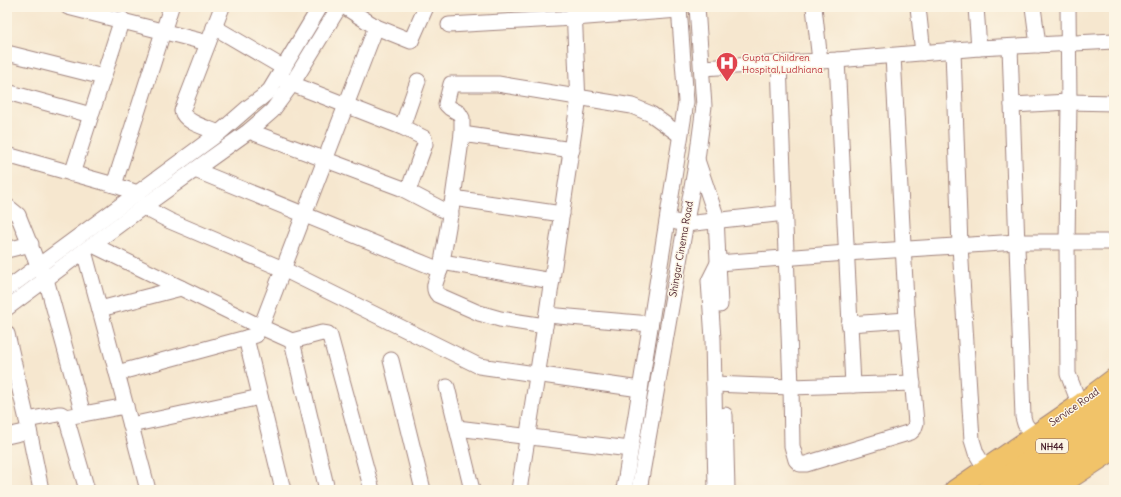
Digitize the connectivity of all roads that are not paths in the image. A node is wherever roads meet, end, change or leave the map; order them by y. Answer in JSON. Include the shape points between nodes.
{"nodes":[{"id":1,"x":68,"y":7,"type":"edge"},
{"id":2,"x":171,"y":7,"type":"edge"},
{"id":3,"x":222,"y":7,"type":"edge"},
{"id":4,"x":339,"y":7,"type":"edge"},
{"id":5,"x":344,"y":7,"type":"edge"},
{"id":6,"x":426,"y":7,"type":"edge"},
{"id":7,"x":697,"y":7,"type":"edge"},
{"id":8,"x":814,"y":7,"type":"edge"},
{"id":9,"x":918,"y":7,"type":"edge"},
{"id":10,"x":976,"y":7,"type":"edge"},
{"id":11,"x":1033,"y":7,"type":"edge"},
{"id":12,"x":1068,"y":7,"type":"edge"},
{"id":13,"x":679,"y":8,"type":"edge"},
{"id":14,"x":314,"y":9,"type":"edge"},
{"id":15,"x":574,"y":13,"type":"edge"},
{"id":16,"x":369,"y":18,"type":"edge"},
{"id":17,"x":121,"y":20,"type":"junction"},
{"id":18,"x":449,"y":25,"type":"dead end"},
{"id":19,"x":214,"y":26,"type":"junction"},
{"id":20,"x":163,"y":32,"type":"junction"},
{"id":21,"x":1114,"y":42,"type":"edge"},
{"id":22,"x":1069,"y":43,"type":"junction"},
{"id":23,"x":208,"y":44,"type":"junction"},
{"id":24,"x":1038,"y":45,"type":"junction"},
{"id":25,"x":1010,"y":46,"type":"junction"},
{"id":26,"x":980,"y":48,"type":"junction"},
{"id":27,"x":952,"y":51,"type":"junction"},
{"id":28,"x":7,"y":53,"type":"edge"},
{"id":29,"x":923,"y":53,"type":"junction"},
{"id":30,"x":893,"y":56,"type":"junction"},
{"id":31,"x":837,"y":60,"type":"junction"},
{"id":32,"x":820,"y":61,"type":"junction"},
{"id":33,"x":779,"y":64,"type":"junction"},
{"id":34,"x":702,"y":68,"type":"junction"},
{"id":35,"x":103,"y":77,"type":"junction"},
{"id":36,"x":285,"y":78,"type":"junction"},
{"id":37,"x":418,"y":81,"type":"dead end"},
{"id":38,"x":7,"y":92,"type":"edge"},
{"id":39,"x":578,"y":97,"type":"junction"},
{"id":40,"x":1069,"y":102,"type":"junction"},
{"id":41,"x":1114,"y":103,"type":"edge"},
{"id":42,"x":1012,"y":105,"type":"junction"},
{"id":43,"x":345,"y":106,"type":"junction"},
{"id":44,"x":91,"y":115,"type":"junction"},
{"id":45,"x":402,"y":128,"type":"junction"},
{"id":46,"x":249,"y":131,"type":"junction"},
{"id":47,"x":219,"y":133,"type":"junction"},
{"id":48,"x":462,"y":134,"type":"junction"},
{"id":49,"x":680,"y":136,"type":"junction"},
{"id":50,"x":572,"y":150,"type":"junction"},
{"id":51,"x":7,"y":155,"type":"edge"},
{"id":52,"x":697,"y":159,"type":"junction"},
{"id":53,"x":325,"y":160,"type":"junction"},
{"id":54,"x":195,"y":170,"type":"junction"},
{"id":55,"x":72,"y":174,"type":"junction"},
{"id":56,"x":114,"y":185,"type":"junction"},
{"id":57,"x":408,"y":191,"type":"junction"},
{"id":58,"x":453,"y":198,"type":"junction"},
{"id":59,"x":140,"y":200,"type":"junction"},
{"id":60,"x":7,"y":206,"type":"edge"},
{"id":61,"x":451,"y":214,"type":"junction"},
{"id":62,"x":562,"y":214,"type":"junction"},
{"id":63,"x":785,"y":214,"type":"junction"},
{"id":64,"x":303,"y":216,"type":"junction"},
{"id":65,"x":667,"y":221,"type":"junction"},
{"id":66,"x":710,"y":221,"type":"junction"},
{"id":67,"x":686,"y":224,"type":"junction"},
{"id":68,"x":1017,"y":242,"type":"junction"},
{"id":69,"x":1067,"y":242,"type":"junction"},
{"id":70,"x":1114,"y":242,"type":"edge"},
{"id":71,"x":31,"y":244,"type":"junction"},
{"id":72,"x":960,"y":246,"type":"junction"},
{"id":73,"x":89,"y":248,"type":"junction"},
{"id":74,"x":7,"y":250,"type":"edge"},
{"id":75,"x":904,"y":250,"type":"junction"},
{"id":76,"x":846,"y":253,"type":"junction"},
{"id":77,"x":787,"y":258,"type":"junction"},
{"id":78,"x":718,"y":263,"type":"junction"},
{"id":79,"x":441,"y":266,"type":"junction"},
{"id":80,"x":283,"y":269,"type":"junction"},
{"id":81,"x":42,"y":271,"type":"junction"},
{"id":82,"x":552,"y":281,"type":"junction"},
{"id":83,"x":181,"y":288,"type":"junction"},
{"id":84,"x":7,"y":289,"type":"edge"},
{"id":85,"x":7,"y":308,"type":"edge"},
{"id":86,"x":100,"y":309,"type":"junction"},
{"id":87,"x":546,"y":320,"type":"junction"},
{"id":88,"x":907,"y":320,"type":"junction"},
{"id":89,"x":650,"y":324,"type":"junction"},
{"id":90,"x":849,"y":324,"type":"junction"},
{"id":91,"x":266,"y":329,"type":"junction"},
{"id":92,"x":7,"y":334,"type":"edge"},
{"id":93,"x":246,"y":338,"type":"junction"},
{"id":94,"x":292,"y":341,"type":"junction"},
{"id":95,"x":391,"y":360,"type":"dead end"},
{"id":96,"x":117,"y":373,"type":"junction"},
{"id":97,"x":538,"y":375,"type":"junction"},
{"id":98,"x":1114,"y":378,"type":"edge"},
{"id":99,"x":913,"y":383,"type":"junction"},
{"id":100,"x":719,"y":384,"type":"junction"},
{"id":101,"x":853,"y":385,"type":"junction"},
{"id":102,"x":791,"y":386,"type":"junction"},
{"id":103,"x":447,"y":387,"type":"dead end"},
{"id":104,"x":640,"y":389,"type":"junction"},
{"id":105,"x":260,"y":397,"type":"junction"},
{"id":106,"x":1114,"y":402,"type":"edge"},
{"id":107,"x":1081,"y":403,"type":"junction"},
{"id":108,"x":126,"y":406,"type":"junction"},
{"id":109,"x":82,"y":414,"type":"junction"},
{"id":110,"x":66,"y":417,"type":"junction"},
{"id":111,"x":131,"y":425,"type":"junction"},
{"id":112,"x":28,"y":426,"type":"junction"},
{"id":113,"x":457,"y":428,"type":"junction"},
{"id":114,"x":1114,"y":428,"type":"edge"},
{"id":115,"x":1034,"y":435,"type":"junction"},
{"id":116,"x":7,"y":436,"type":"edge"},
{"id":117,"x":527,"y":437,"type":"junction"},
{"id":118,"x":630,"y":449,"type":"junction"},
{"id":119,"x":1114,"y":450,"type":"edge"},
{"id":120,"x":985,"y":468,"type":"junction"},
{"id":121,"x":1063,"y":487,"type":"edge"},
{"id":122,"x":41,"y":490,"type":"edge"},
{"id":123,"x":87,"y":490,"type":"edge"},
{"id":124,"x":148,"y":490,"type":"edge"},
{"id":125,"x":283,"y":490,"type":"edge"},
{"id":126,"x":327,"y":490,"type":"edge"},
{"id":127,"x":372,"y":490,"type":"edge"},
{"id":128,"x":423,"y":490,"type":"edge"},
{"id":129,"x":472,"y":490,"type":"edge"},
{"id":130,"x":519,"y":490,"type":"edge"},
{"id":131,"x":624,"y":490,"type":"edge"},
{"id":132,"x":639,"y":490,"type":"edge"},
{"id":133,"x":716,"y":490,"type":"edge"},
{"id":134,"x":727,"y":490,"type":"edge"},
{"id":135,"x":954,"y":490,"type":"edge"},
{"id":136,"x":989,"y":490,"type":"edge"},
{"id":137,"x":1023,"y":490,"type":"edge"}],
"edges":[{"from":1,"to":17,"type":"street"},
{"from":2,"to":20,"type":"street"},
{"from":3,"to":19,"type":"street"},
{"from":4,"to":36,"type":"street"},
{"from":5,"to":16,"type":"street"},
{"from":6,"to":16,"type":"street","via":[[411,41]]},
{"from":7,"to":34,"type":"street","name":"Shingar Cinema Road"},
{"from":8,"to":32,"type":"street"},
{"from":9,"to":29,"type":"street"},
{"from":10,"to":26,"type":"street"},
{"from":11,"to":24,"type":"street"},
{"from":12,"to":22,"type":"street"},
{"from":13,"to":15,"type":"street"},
{"from":13,"to":49,"type":"street","name":"Shingar Cinema Road","via":[[686,102]]},
{"from":14,"to":36,"type":"street"},
{"from":15,"to":18,"type":"street"},
{"from":15,"to":39,"type":"street"},
{"from":16,"to":43,"type":"street"},
{"from":17,"to":20,"type":"street"},
{"from":17,"to":35,"type":"street"},
{"from":19,"to":23,"type":"street"},
{"from":19,"to":36,"type":"street"},
{"from":20,"to":23,"type":"street"},
{"from":20,"to":56,"type":"street"},
{"from":21,"to":22,"type":"street"},
{"from":22,"to":24,"type":"street"},
{"from":22,"to":40,"type":"street"},
{"from":23,"to":47,"type":"street","via":[[182,111],[189,120]]},
{"from":24,"to":25,"type":"street"},
{"from":25,"to":26,"type":"street"},
{"from":25,"to":42,"type":"street"},
{"from":26,"to":27,"type":"street"},
{"from":27,"to":29,"type":"street"},
{"from":27,"to":72,"type":"street"},
{"from":28,"to":35,"type":"street"},
{"from":29,"to":30,"type":"street"},
{"from":30,"to":31,"type":"street"},
{"from":30,"to":75,"type":"street"},
{"from":31,"to":32,"type":"street"},
{"from":31,"to":76,"type":"street"},
{"from":32,"to":33,"type":"street"},
{"from":33,"to":34,"type":"street"},
{"from":33,"to":63,"type":"street"},
{"from":34,"to":52,"type":"street","name":"Shingar Cinema Road","via":[[704,106]]},
{"from":35,"to":44,"type":"street"},
{"from":36,"to":43,"type":"street"},
{"from":36,"to":46,"type":"street","via":[[272,111]]},
{"from":36,"to":47,"type":"street"},
{"from":37,"to":45,"type":"street"},
{"from":38,"to":44,"type":"street"},
{"from":39,"to":48,"type":"street","via":[[498,84],[451,84],[446,104],[461,114]]},
{"from":39,"to":49,"type":"street","via":[[641,109]]},
{"from":39,"to":50,"type":"street"},
{"from":40,"to":41,"type":"street"},
{"from":40,"to":42,"type":"street"},
{"from":40,"to":69,"type":"street"},
{"from":42,"to":68,"type":"street"},
{"from":43,"to":45,"type":"street"},
{"from":43,"to":53,"type":"street"},
{"from":44,"to":55,"type":"street"},
{"from":45,"to":57,"type":"street","via":[[421,136],[425,141]]},
{"from":46,"to":53,"type":"street"},
{"from":46,"to":54,"type":"street"},
{"from":47,"to":59,"type":"street"},
{"from":48,"to":50,"type":"street"},
{"from":48,"to":58,"type":"street"},
{"from":49,"to":65,"type":"street","name":"Shingar Cinema Road"},
{"from":50,"to":62,"type":"street"},
{"from":51,"to":55,"type":"street"},
{"from":52,"to":66,"type":"street","via":[[713,205]]},
{"from":52,"to":67,"type":"street","name":"Shingar Cinema Road"},
{"from":53,"to":57,"type":"street"},
{"from":53,"to":64,"type":"street"},
{"from":54,"to":59,"type":"street"},
{"from":54,"to":64,"type":"street"},
{"from":55,"to":56,"type":"street"},
{"from":56,"to":59,"type":"street"},
{"from":57,"to":61,"type":"street"},
{"from":58,"to":61,"type":"street"},
{"from":58,"to":62,"type":"street"},
{"from":59,"to":73,"type":"street"},
{"from":59,"to":80,"type":"street","via":[[170,221]]},
{"from":59,"to":81,"type":"street"},
{"from":60,"to":71,"type":"street","via":[[18,215]]},
{"from":61,"to":79,"type":"street"},
{"from":62,"to":82,"type":"street"},
{"from":63,"to":66,"type":"street"},
{"from":63,"to":77,"type":"street"},
{"from":64,"to":79,"type":"street"},
{"from":64,"to":80,"type":"street"},
{"from":65,"to":67,"type":"street"},
{"from":65,"to":89,"type":"street","name":"Shingar Cinema Road"},
{"from":66,"to":67,"type":"street"},
{"from":66,"to":78,"type":"street"},
{"from":67,"to":132,"type":"street","name":"Shingar Cinema Road"},
{"from":68,"to":69,"type":"street"},
{"from":68,"to":72,"type":"street"},
{"from":68,"to":115,"type":"street","via":[[1023,417]]},
{"from":69,"to":70,"type":"street"},
{"from":69,"to":107,"type":"street","via":[[1068,374]]},
{"from":71,"to":74,"type":"street"},
{"from":71,"to":81,"type":"street"},
{"from":72,"to":75,"type":"street"},
{"from":72,"to":120,"type":"street","via":[[972,440]]},
{"from":73,"to":81,"type":"street"},
{"from":73,"to":83,"type":"street"},
{"from":73,"to":86,"type":"street"},
{"from":75,"to":76,"type":"street"},
{"from":75,"to":88,"type":"street"},
{"from":76,"to":77,"type":"street"},
{"from":76,"to":90,"type":"street"},
{"from":77,"to":78,"type":"street"},
{"from":77,"to":102,"type":"street"},
{"from":78,"to":100,"type":"street"},
{"from":79,"to":82,"type":"street"},
{"from":79,"to":87,"type":"street","via":[[434,286],[438,295],[500,319]]},
{"from":80,"to":91,"type":"street"},
{"from":80,"to":97,"type":"street","via":[[480,366]]},
{"from":81,"to":84,"type":"street"},
{"from":81,"to":85,"type":"street"},
{"from":81,"to":109,"type":"street"},
{"from":82,"to":87,"type":"street"},
{"from":83,"to":86,"type":"street"},
{"from":83,"to":91,"type":"street"},
{"from":86,"to":96,"type":"street"},
{"from":87,"to":89,"type":"street"},
{"from":87,"to":97,"type":"street"},
{"from":88,"to":90,"type":"street"},
{"from":88,"to":99,"type":"street"},
{"from":89,"to":104,"type":"street","name":"Shingar Cinema Road"},
{"from":90,"to":101,"type":"street"},
{"from":91,"to":93,"type":"street"},
{"from":91,"to":94,"type":"street"},
{"from":92,"to":112,"type":"street"},
{"from":93,"to":96,"type":"street"},
{"from":93,"to":105,"type":"street"},
{"from":94,"to":126,"type":"street"},
{"from":94,"to":127,"type":"street","via":[[322,333],[330,336]]},
{"from":95,"to":128,"type":"street"},
{"from":96,"to":108,"type":"street"},
{"from":97,"to":104,"type":"street"},
{"from":97,"to":117,"type":"street"},
{"from":98,"to":107,"type":"main road","name":"Service Road"},
{"from":99,"to":101,"type":"street"},
{"from":99,"to":102,"type":"street","via":[[916,423],[911,432],[806,464],[800,464],[796,460],[792,446]]},
{"from":100,"to":102,"type":"street"},
{"from":100,"to":133,"type":"street"},
{"from":100,"to":134,"type":"street"},
{"from":101,"to":102,"type":"street"},
{"from":103,"to":113,"type":"street"},
{"from":104,"to":118,"type":"street","name":"Shingar Cinema Road"},
{"from":105,"to":111,"type":"street"},
{"from":105,"to":125,"type":"street"},
{"from":106,"to":136,"type":"highway","number":"NH44"},
{"from":107,"to":115,"type":"main road","name":"Service Road"},
{"from":108,"to":109,"type":"street"},
{"from":108,"to":111,"type":"street"},
{"from":109,"to":110,"type":"street"},
{"from":110,"to":112,"type":"street","via":[[58,414]]},
{"from":110,"to":123,"type":"street"},
{"from":111,"to":124,"type":"street"},
{"from":112,"to":116,"type":"street"},
{"from":112,"to":122,"type":"street"},
{"from":113,"to":117,"type":"street"},
{"from":113,"to":129,"type":"street"},
{"from":114,"to":137,"type":"highway","number":"NH44"},
{"from":115,"to":120,"type":"main road","name":"Service Road"},
{"from":117,"to":118,"type":"street"},
{"from":117,"to":130,"type":"street"},
{"from":118,"to":131,"type":"street","name":"Shingar Cinema Road"},
{"from":119,"to":121,"type":"main road"},
{"from":120,"to":135,"type":"main road","name":"Service Road"}]}
